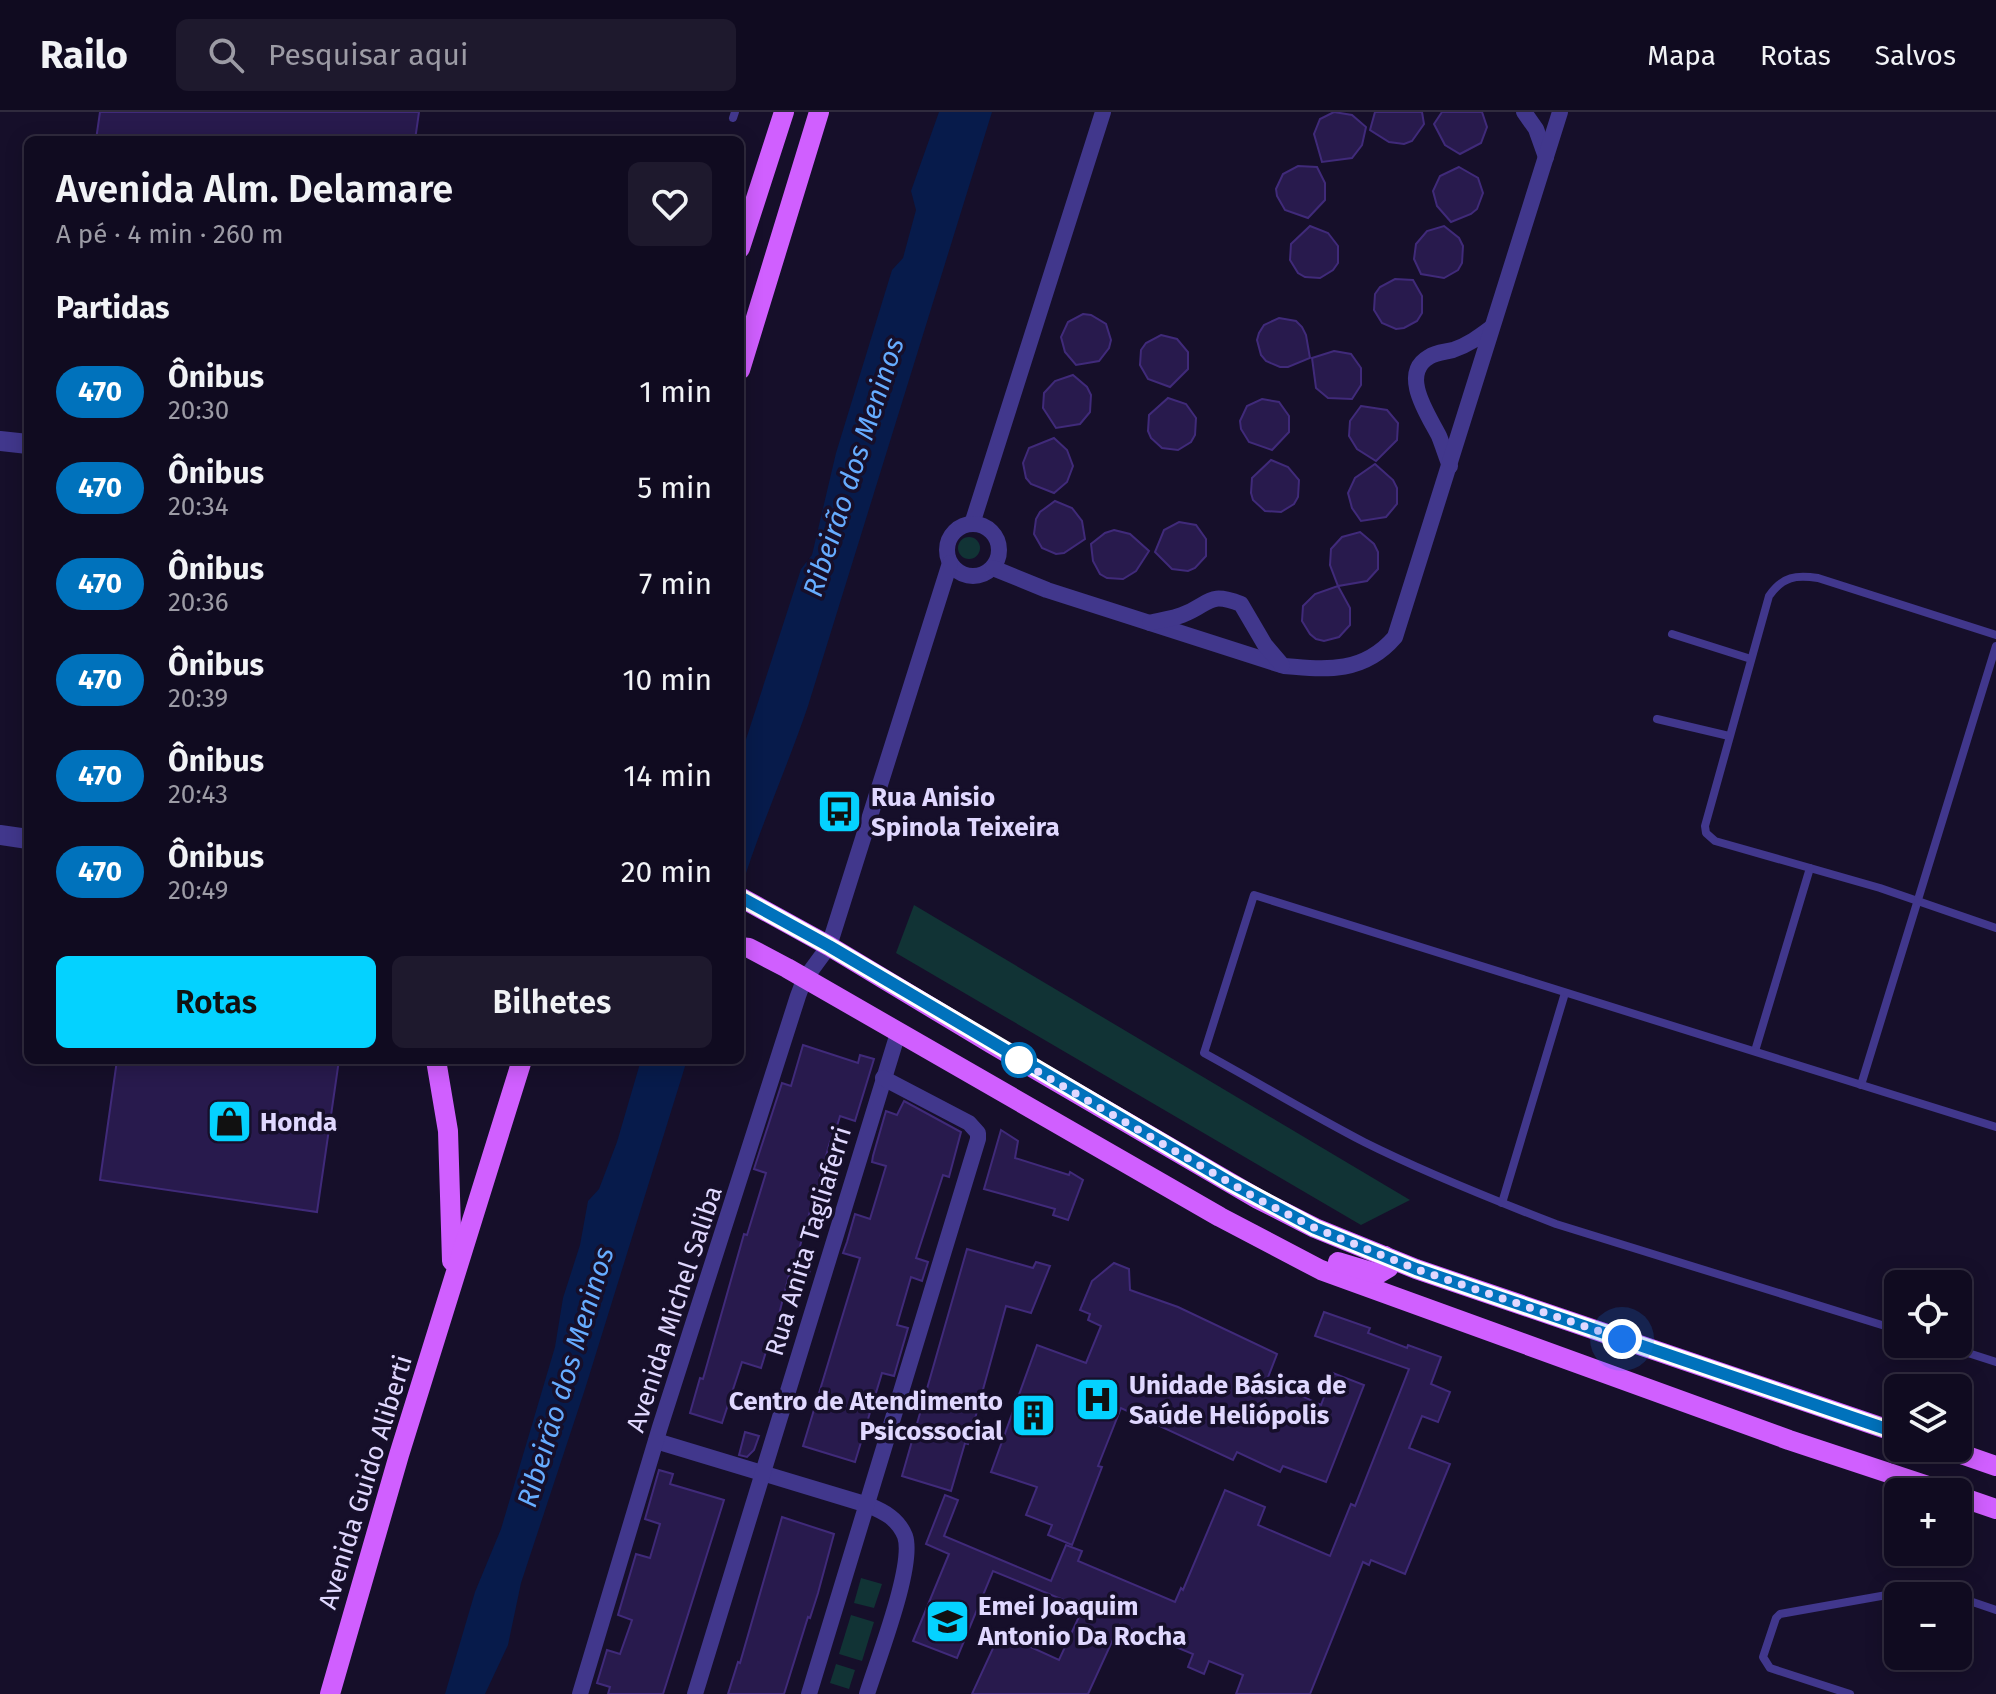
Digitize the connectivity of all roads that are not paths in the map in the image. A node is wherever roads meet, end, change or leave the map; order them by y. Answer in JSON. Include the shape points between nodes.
{"nodes":[{"id":1,"x":784,"y":112,"type":"edge"},
{"id":2,"x":819,"y":112,"type":"edge"},
{"id":3,"x":1103,"y":112,"type":"edge"},
{"id":4,"x":1524,"y":112,"type":"edge"},
{"id":5,"x":1560,"y":112,"type":"edge"},
{"id":6,"x":1546,"y":157,"type":"junction"},
{"id":7,"x":744,"y":236,"type":"edge"},
{"id":8,"x":1491,"y":328,"type":"junction"},
{"id":9,"x":744,"y":357,"type":"edge"},
{"id":10,"x":0,"y":441,"type":"edge"},
{"id":11,"x":24,"y":444,"type":"edge"},
{"id":12,"x":1450,"y":466,"type":"junction"},
{"id":13,"x":972,"y":524,"type":"junction"},
{"id":14,"x":950,"y":563,"type":"junction"},
{"id":15,"x":993,"y":568,"type":"junction"},
{"id":16,"x":1148,"y":623,"type":"junction"},
{"id":17,"x":1672,"y":634,"type":"dead end"},
{"id":18,"x":1996,"y":635,"type":"edge"},
{"id":19,"x":1996,"y":646,"type":"edge"},
{"id":20,"x":1751,"y":659,"type":"junction"},
{"id":21,"x":1282,"y":665,"type":"junction"},
{"id":22,"x":1657,"y":719,"type":"dead end"},
{"id":23,"x":1729,"y":736,"type":"junction"},
{"id":24,"x":0,"y":835,"type":"edge"},
{"id":25,"x":24,"y":838,"type":"edge"},
{"id":26,"x":1810,"y":868,"type":"junction"},
{"id":27,"x":744,"y":900,"type":"edge"},
{"id":28,"x":1917,"y":901,"type":"junction"},
{"id":29,"x":1996,"y":928,"type":"edge"},
{"id":30,"x":829,"y":946,"type":"junction"},
{"id":31,"x":744,"y":948,"type":"edge"},
{"id":32,"x":804,"y":980,"type":"junction"},
{"id":33,"x":1565,"y":993,"type":"junction"},
{"id":34,"x":898,"y":1033,"type":"junction"},
{"id":35,"x":1755,"y":1051,"type":"junction"},
{"id":36,"x":437,"y":1064,"type":"edge"},
{"id":37,"x":521,"y":1064,"type":"edge"},
{"id":38,"x":883,"y":1078,"type":"junction"},
{"id":39,"x":1861,"y":1085,"type":"junction"},
{"id":40,"x":1996,"y":1127,"type":"edge"},
{"id":41,"x":1502,"y":1203,"type":"junction"},
{"id":42,"x":1220,"y":1217,"type":"junction"},
{"id":43,"x":1385,"y":1256,"type":"junction"},
{"id":44,"x":452,"y":1285,"type":"junction"},
{"id":45,"x":1884,"y":1326,"type":"edge"},
{"id":46,"x":1972,"y":1354,"type":"edge"},
{"id":47,"x":1996,"y":1362,"type":"edge"},
{"id":48,"x":1884,"y":1428,"type":"edge"},
{"id":49,"x":656,"y":1441,"type":"junction"},
{"id":50,"x":762,"y":1472,"type":"junction"},
{"id":51,"x":1904,"y":1478,"type":"edge"},
{"id":52,"x":1972,"y":1501,"type":"edge"},
{"id":53,"x":868,"y":1505,"type":"junction"},
{"id":54,"x":1996,"y":1509,"type":"edge"},
{"id":55,"x":1884,"y":1595,"type":"edge"},
{"id":56,"x":1972,"y":1602,"type":"edge"},
{"id":57,"x":1996,"y":1610,"type":"edge"},
{"id":58,"x":330,"y":1694,"type":"edge"},
{"id":59,"x":580,"y":1694,"type":"edge"},
{"id":60,"x":695,"y":1694,"type":"edge"},
{"id":61,"x":809,"y":1694,"type":"edge"},
{"id":62,"x":867,"y":1694,"type":"edge"},
{"id":63,"x":1850,"y":1694,"type":"edge"}],
"edges":[{"from":1,"to":7,"type":"main road"},
{"from":2,"to":9,"type":"main road"},
{"from":3,"to":13,"type":"street"},
{"from":4,"to":6,"type":"street"},
{"from":5,"to":6,"type":"street"},
{"from":6,"to":8,"type":"street"},
{"from":8,"to":12,"type":"street"},
{"from":8,"to":12,"type":"street","via":[[1470,343],[1430,356],[1417,374],[1418,398]]},
{"from":10,"to":11,"type":"street"},
{"from":12,"to":21,"type":"street","via":[[1395,637],[1367,661],[1321,670]]},
{"from":13,"to":14,"type":"street","via":[[950,537]]},
{"from":13,"to":15,"type":"street","via":[[994,536],[999,552]]},
{"from":14,"to":15,"type":"street","via":[[970,576]]},
{"from":14,"to":30,"type":"street","name":"Avenida Michel Saliba"},
{"from":15,"to":16,"type":"street"},
{"from":16,"to":21,"type":"street"},
{"from":16,"to":21,"type":"street","via":[[1180,616],[1210,598],[1225,598],[1241,604]]},
{"from":17,"to":20,"type":"lane"},
{"from":18,"to":20,"type":"lane","via":[[1801,576],[1785,578],[1769,596]]},
{"from":19,"to":28,"type":"lane"},
{"from":20,"to":23,"type":"lane"},
{"from":22,"to":23,"type":"lane"},
{"from":23,"to":26,"type":"lane","via":[[1706,833],[1715,841]]},
{"from":24,"to":25,"type":"street"},
{"from":26,"to":28,"type":"lane"},
{"from":26,"to":35,"type":"lane"},
{"from":27,"to":30,"type":"main road"},
{"from":28,"to":29,"type":"lane"},
{"from":28,"to":39,"type":"lane"},
{"from":30,"to":32,"type":"street","name":"Avenida Michel Saliba"},
{"from":30,"to":43,"type":"main road","via":[[1258,1199]]},
{"from":31,"to":32,"type":"main road"},
{"from":32,"to":34,"type":"main road"},
{"from":32,"to":49,"type":"street","name":"Avenida Michel Saliba"},
{"from":33,"to":35,"type":"lane"},
{"from":33,"to":41,"type":"lane"},
{"from":33,"to":41,"type":"lane","via":[[1254,895],[1204,1053],[1363,1141]]},
{"from":34,"to":38,"type":"street","name":"Rua Anita Tagliaferri"},
{"from":34,"to":42,"type":"main road"},
{"from":35,"to":39,"type":"lane"},
{"from":36,"to":44,"type":"main road","name":"Avenida Guido Aliberti","via":[[448,1131]]},
{"from":37,"to":44,"type":"main road","name":"Avenida Guido Aliberti"},
{"from":38,"to":50,"type":"street","name":"Rua Anita Tagliaferri"},
{"from":38,"to":53,"type":"street","via":[[969,1123],[978,1139]]},
{"from":39,"to":40,"type":"lane"},
{"from":41,"to":45,"type":"lane"},
{"from":42,"to":43,"type":"main road","via":[[1262,1225],[1325,1257],[1374,1274],[1387,1270]]},
{"from":42,"to":51,"type":"main road","via":[[1321,1270]]},
{"from":43,"to":48,"type":"main road"},
{"from":44,"to":58,"type":"main road","name":"Avenida Guido Aliberti"},
{"from":46,"to":47,"type":"lane"},
{"from":49,"to":50,"type":"street"},
{"from":49,"to":59,"type":"street","name":"Avenida Michel Saliba"},
{"from":50,"to":53,"type":"street"},
{"from":50,"to":60,"type":"street","name":"Rua Anita Tagliaferri"},
{"from":52,"to":54,"type":"main road"},
{"from":53,"to":61,"type":"street"},
{"from":53,"to":62,"type":"street","via":[[897,1521],[908,1546]]},
{"from":55,"to":63,"type":"lane","via":[[1776,1618],[1763,1657],[1770,1668]]},
{"from":56,"to":57,"type":"lane"}]}
